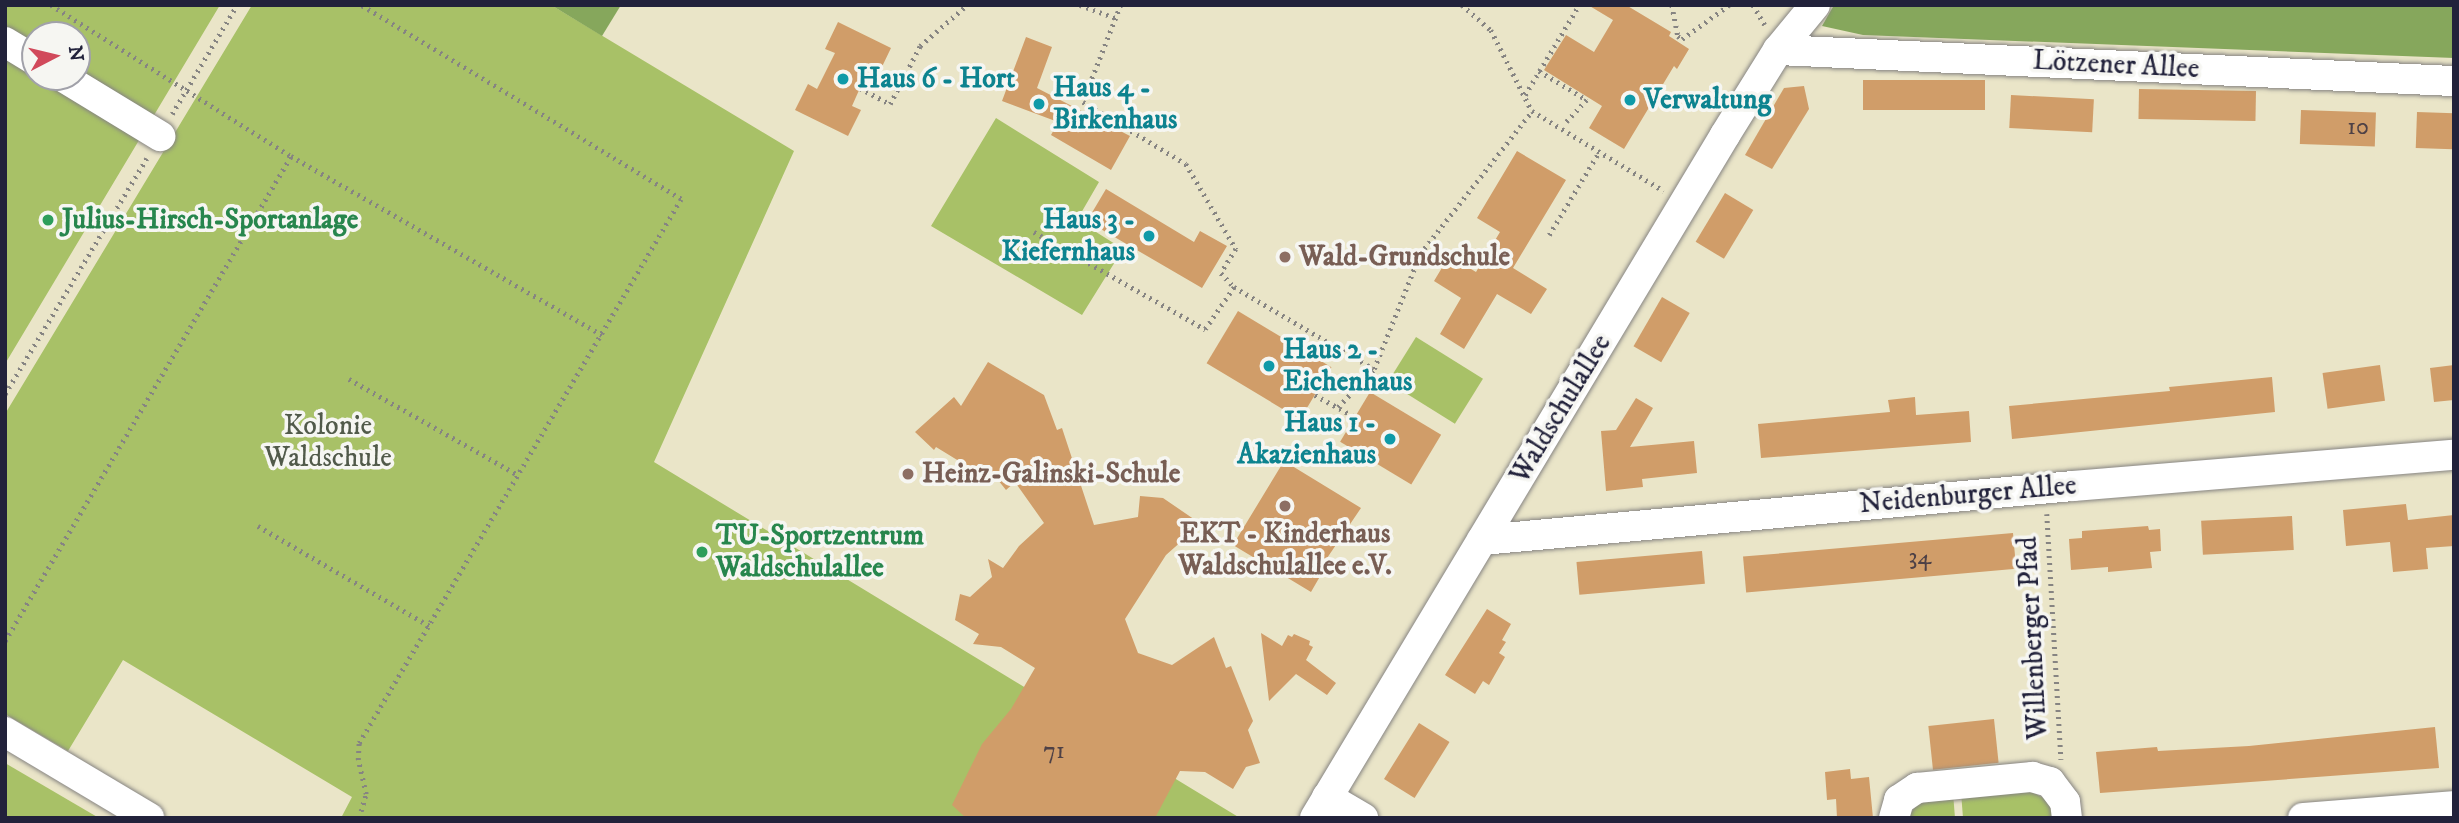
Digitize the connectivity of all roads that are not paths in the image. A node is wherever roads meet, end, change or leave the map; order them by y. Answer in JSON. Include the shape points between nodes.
{"nodes":[{"id":1,"x":1815,"y":5,"type":"edge"},
{"id":2,"x":1765,"y":27,"type":"edge"},
{"id":3,"x":5,"y":42,"type":"edge"},
{"id":4,"x":21,"y":52,"type":"edge"},
{"id":5,"x":2454,"y":81,"type":"edge"},
{"id":6,"x":87,"y":91,"type":"edge"},
{"id":7,"x":160,"y":136,"type":"road end"},
{"id":8,"x":2454,"y":455,"type":"edge"},
{"id":9,"x":1482,"y":540,"type":"junction"},
{"id":10,"x":5,"y":732,"type":"edge"},
{"id":11,"x":2454,"y":806,"type":"edge"},
{"id":12,"x":1321,"y":807,"type":"edge"},
{"id":13,"x":149,"y":818,"type":"edge"},
{"id":14,"x":1363,"y":818,"type":"edge"},
{"id":15,"x":1894,"y":818,"type":"edge"},
{"id":16,"x":2067,"y":818,"type":"edge"},
{"id":17,"x":2303,"y":818,"type":"edge"}],
"edges":[{"from":1,"to":2,"type":"street","name":"Waldschulallee"},
{"from":2,"to":5,"type":"street","name":"Lötzener Allee"},
{"from":2,"to":9,"type":"street","name":"Waldschulallee"},
{"from":3,"to":4,"type":"street"},
{"from":6,"to":7,"type":"street"},
{"from":8,"to":9,"type":"street","name":"Neidenburger Allee"},
{"from":9,"to":12,"type":"street","name":"Waldschulallee"},
{"from":10,"to":13,"type":"street"},
{"from":11,"to":17,"type":"street"},
{"from":12,"to":14,"type":"street"},
{"from":15,"to":16,"type":"street","via":[[1899,800],[1917,789],[2032,777],[2050,782],[2065,802]]}]}
